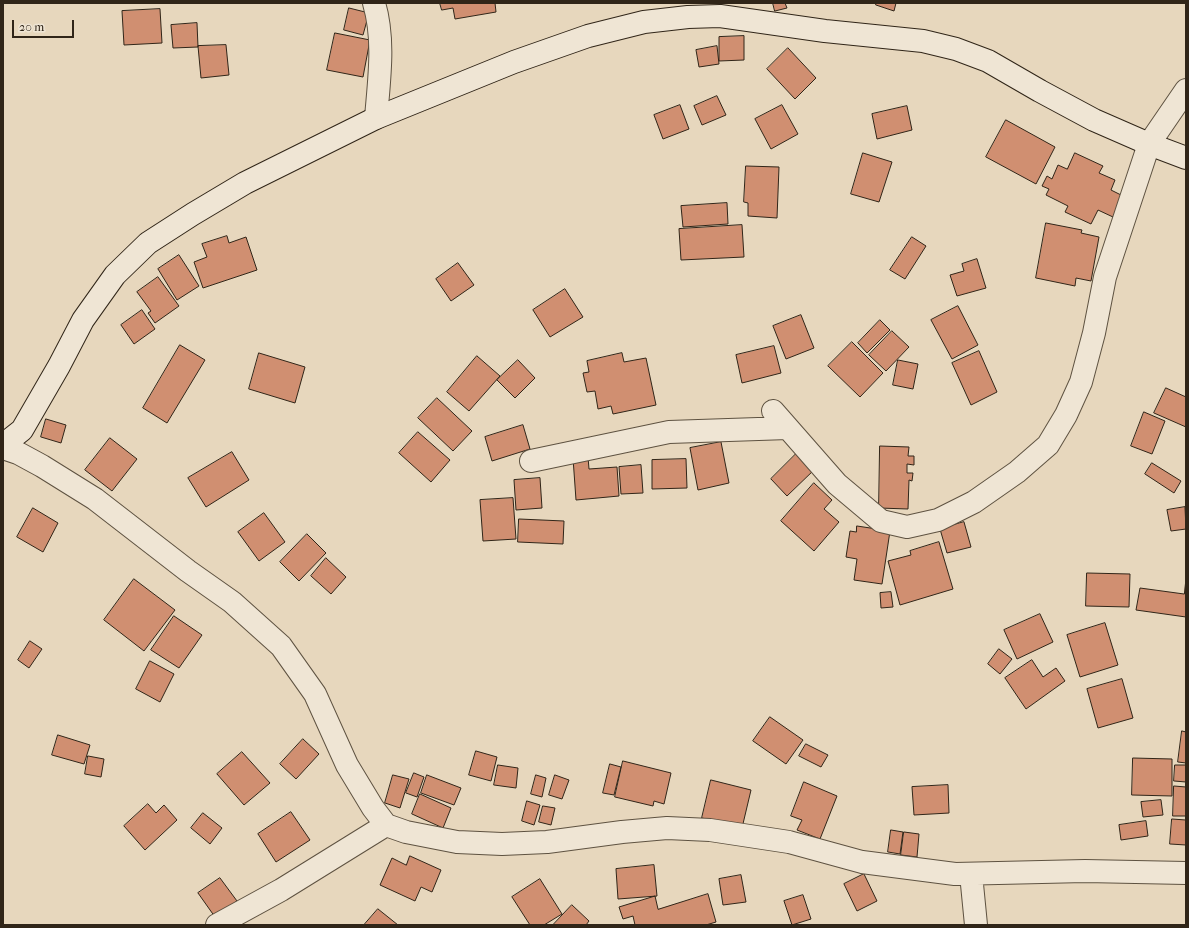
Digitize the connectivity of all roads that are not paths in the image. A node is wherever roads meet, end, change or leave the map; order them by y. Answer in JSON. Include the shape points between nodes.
{"nodes":[{"id":1,"x":374,"y":3,"type":"edge"},
{"id":2,"x":719,"y":10,"type":"edge"},
{"id":3,"x":1186,"y":90,"type":"edge"},
{"id":4,"x":376,"y":118,"type":"junction"},
{"id":5,"x":1149,"y":144,"type":"junction"},
{"id":6,"x":1186,"y":158,"type":"edge"},
{"id":7,"x":773,"y":410,"type":"dead end"},
{"id":8,"x":788,"y":428,"type":"junction"},
{"id":9,"x":3,"y":446,"type":"edge"},
{"id":10,"x":531,"y":461,"type":"dead end"},
{"id":11,"x":386,"y":825,"type":"junction"},
{"id":12,"x":971,"y":874,"type":"junction"},
{"id":13,"x":1186,"y":874,"type":"edge"},
{"id":14,"x":218,"y":925,"type":"edge"},
{"id":15,"x":976,"y":925,"type":"edge"}],
"edges":[{"from":1,"to":4,"type":"street","via":[[378,16],[381,54]]},
{"from":2,"to":4,"type":"street","via":[[688,17],[644,22],[588,36],[494,70]]},
{"from":2,"to":5,"type":"street","via":[[825,31],[923,41],[956,49],[988,61],[1094,120]]},
{"from":3,"to":5,"type":"street"},
{"from":4,"to":9,"type":"street","via":[[245,183],[148,243],[115,275],[84,320],[22,430]]},
{"from":5,"to":6,"type":"street"},
{"from":5,"to":8,"type":"street","via":[[1105,276],[1081,382],[1066,415],[1048,445],[1017,472],[974,502],[938,520],[907,527],[881,521],[838,484]]},
{"from":7,"to":8,"type":"street"},
{"from":8,"to":10,"type":"street","via":[[669,432]]},
{"from":9,"to":11,"type":"street","via":[[42,466],[95,499],[232,602],[281,646],[315,694],[348,765]]},
{"from":11,"to":12,"type":"street","via":[[406,832],[457,842],[502,844],[547,842],[667,828],[710,830],[790,842],[862,862]]},
{"from":11,"to":14,"type":"street","via":[[281,890]]},
{"from":12,"to":13,"type":"street","via":[[1086,870]]},
{"from":12,"to":15,"type":"street"}]}
